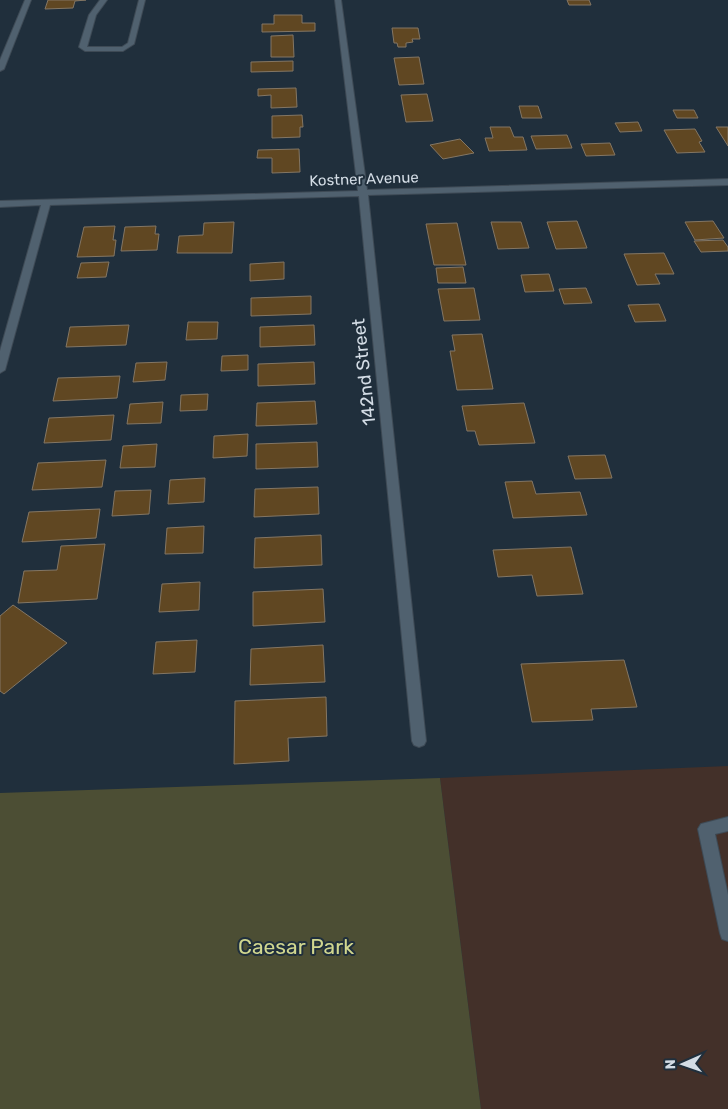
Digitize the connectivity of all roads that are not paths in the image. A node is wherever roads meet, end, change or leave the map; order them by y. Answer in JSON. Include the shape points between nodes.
{"nodes":[{"id":1,"x":28,"y":0,"type":"edge"},
{"id":2,"x":142,"y":0,"type":"edge"},
{"id":3,"x":338,"y":0,"type":"edge"},
{"id":4,"x":100,"y":1,"type":"edge"},
{"id":5,"x":0,"y":69,"type":"edge"},
{"id":6,"x":728,"y":182,"type":"edge"},
{"id":7,"x":363,"y":193,"type":"junction"},
{"id":8,"x":46,"y":203,"type":"junction"},
{"id":9,"x":0,"y":204,"type":"edge"},
{"id":10,"x":0,"y":370,"type":"edge"},
{"id":11,"x":419,"y":741,"type":"dead end"},
{"id":12,"x":728,"y":824,"type":"edge"},
{"id":13,"x":728,"y":933,"type":"edge"}],
"edges":[{"from":1,"to":5,"type":"street"},
{"from":2,"to":4,"type":"street","via":[[131,44],[123,49],[85,49],[82,47]]},
{"from":3,"to":7,"type":"street","name":"142nd Street"},
{"from":6,"to":7,"type":"street","name":"Kostner Avenue"},
{"from":7,"to":8,"type":"street","name":"Kostner Avenue"},
{"from":7,"to":11,"type":"street","name":"142nd Street"},
{"from":8,"to":9,"type":"street","name":"Kostner Avenue"},
{"from":8,"to":10,"type":"street"},
{"from":12,"to":13,"type":"street","via":[[706,829]]}]}
